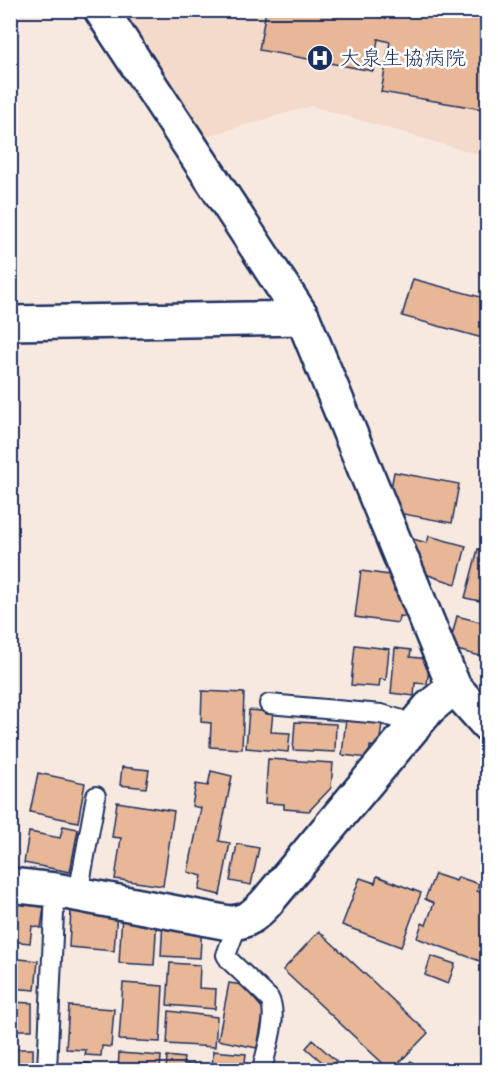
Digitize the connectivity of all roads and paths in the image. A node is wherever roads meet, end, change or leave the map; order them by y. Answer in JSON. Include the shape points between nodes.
{"nodes":[{"id":1,"x":100,"y":10,"type":"edge"},
{"id":2,"x":303,"y":318,"type":"junction"},
{"id":3,"x":10,"y":322,"type":"edge"},
{"id":4,"x":454,"y":687,"type":"junction"},
{"id":5,"x":270,"y":704,"type":"dead end"},
{"id":6,"x":488,"y":725,"type":"edge"},
{"id":7,"x":412,"y":728,"type":"junction"},
{"id":8,"x":96,"y":796,"type":"dead end"},
{"id":9,"x":10,"y":885,"type":"edge"},
{"id":10,"x":66,"y":892,"type":"junction"},
{"id":11,"x":238,"y":923,"type":"junction"},
{"id":12,"x":47,"y":1071,"type":"edge"},
{"id":13,"x":262,"y":1071,"type":"edge"}],
"edges":[{"from":1,"to":2,"type":"street"},
{"from":2,"to":3,"type":"street"},
{"from":2,"to":4,"type":"street"},
{"from":4,"to":6,"type":"street"},
{"from":4,"to":7,"type":"street"},
{"from":5,"to":7,"type":"lane","via":[[381,714]]},
{"from":7,"to":11,"type":"street","via":[[257,914]]},
{"from":8,"to":10,"type":"lane"},
{"from":9,"to":10,"type":"street"},
{"from":10,"to":11,"type":"street"},
{"from":10,"to":12,"type":"lane"},
{"from":11,"to":13,"type":"lane","via":[[226,955],[273,1005]]}]}
